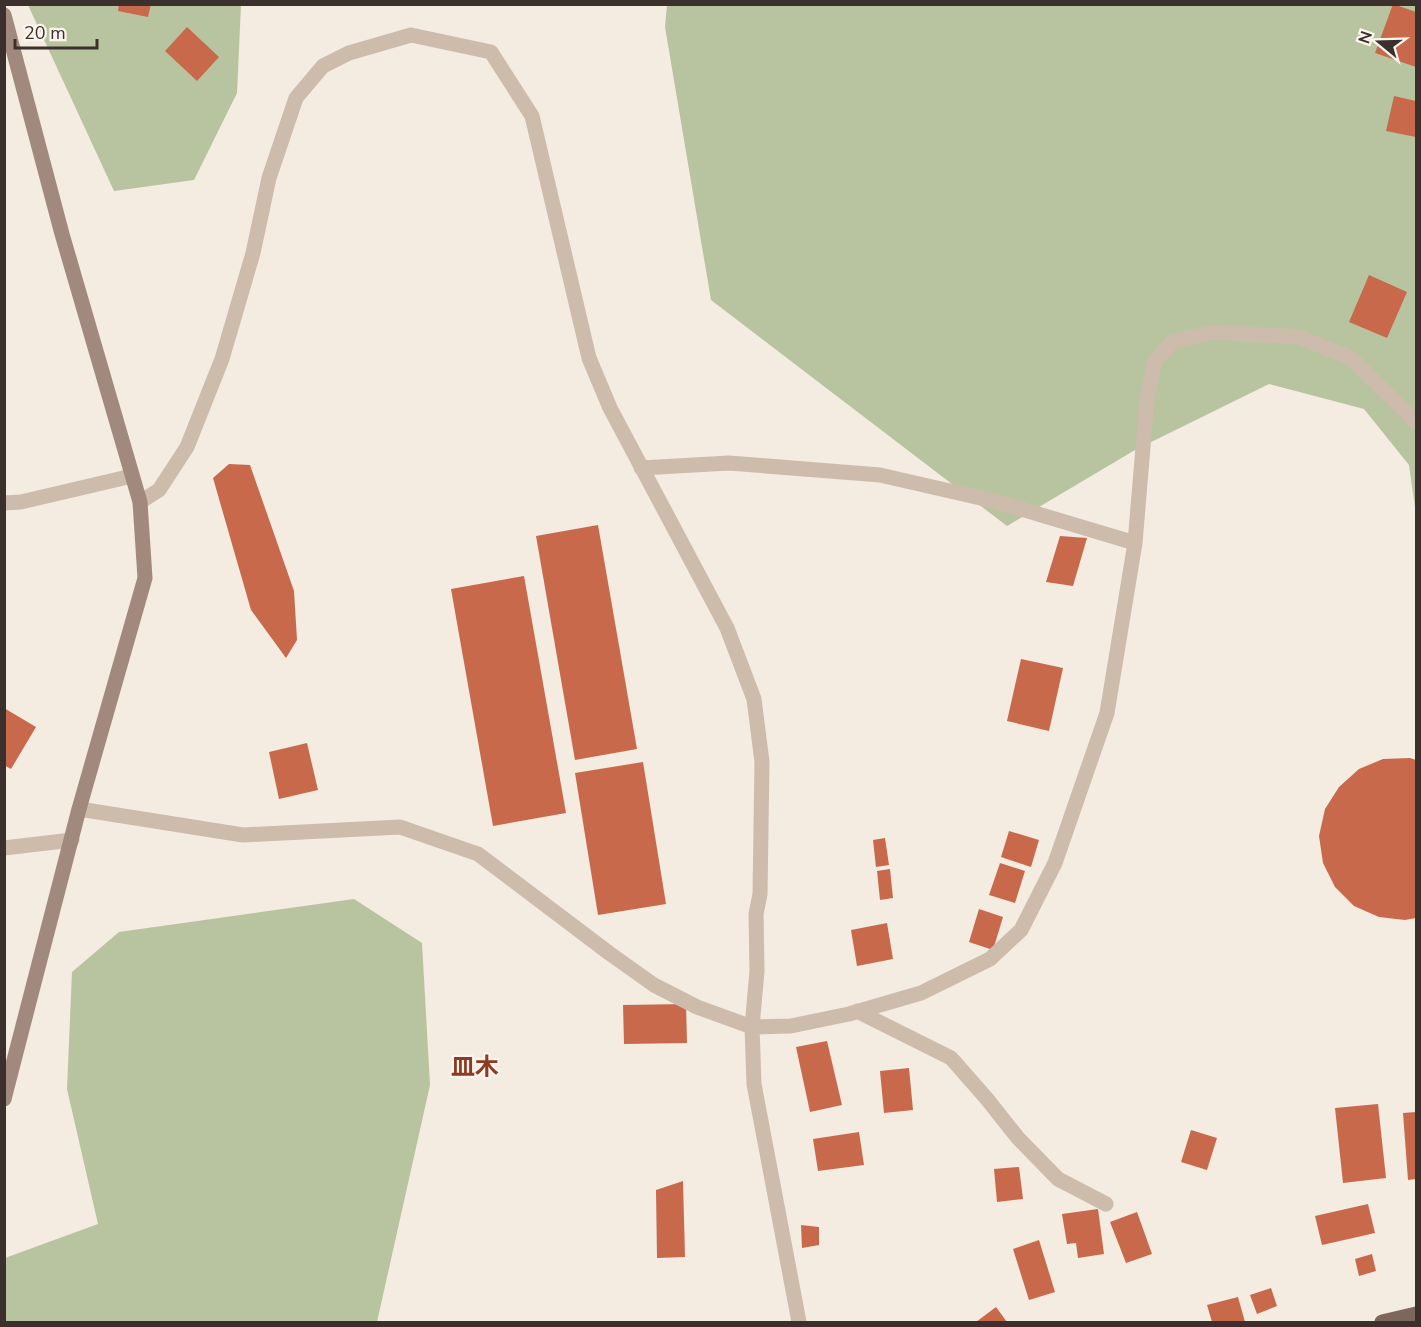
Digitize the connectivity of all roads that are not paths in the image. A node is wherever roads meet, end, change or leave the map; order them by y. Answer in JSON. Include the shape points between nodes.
{"nodes":[{"id":1,"x":4,"y":15,"type":"edge"},
{"id":2,"x":1416,"y":422,"type":"edge"},
{"id":3,"x":640,"y":468,"type":"junction"},
{"id":4,"x":132,"y":476,"type":"junction"},
{"id":5,"x":140,"y":502,"type":"junction"},
{"id":6,"x":4,"y":503,"type":"edge"},
{"id":7,"x":1135,"y":543,"type":"junction"},
{"id":8,"x":80,"y":809,"type":"junction"},
{"id":9,"x":72,"y":840,"type":"junction"},
{"id":10,"x":7,"y":845,"type":"edge"},
{"id":11,"x":857,"y":1011,"type":"junction"},
{"id":12,"x":752,"y":1027,"type":"junction"},
{"id":13,"x":4,"y":1099,"type":"edge"},
{"id":14,"x":1107,"y":1204,"type":"dead end"},
{"id":15,"x":1416,"y":1314,"type":"edge"},
{"id":16,"x":799,"y":1323,"type":"edge"},
{"id":17,"x":1382,"y":1323,"type":"edge"}],
"edges":[{"from":1,"to":4,"type":"street"},
{"from":2,"to":7,"type":"street","via":[[1351,358],[1299,337],[1214,332],[1172,342],[1155,361],[1147,399]]},
{"from":3,"to":5,"type":"street","via":[[589,358],[532,116],[491,51],[411,35],[350,53],[323,66],[297,98],[269,178],[254,253],[222,359],[187,447],[159,490]]},
{"from":3,"to":7,"type":"street","via":[[729,463],[880,475],[998,502]]},
{"from":3,"to":12,"type":"street","via":[[727,628],[754,699],[762,762]]},
{"from":4,"to":5,"type":"street"},
{"from":4,"to":6,"type":"street"},
{"from":5,"to":8,"type":"street","via":[[145,578]]},
{"from":7,"to":11,"type":"street","via":[[1107,713],[1055,863],[1021,930],[990,959],[921,993]]},
{"from":8,"to":9,"type":"street"},
{"from":8,"to":12,"type":"street","via":[[243,835],[400,827],[478,854],[654,985],[697,1007]]},
{"from":9,"to":10,"type":"street"},
{"from":9,"to":13,"type":"street"},
{"from":11,"to":12,"type":"street","via":[[790,1026]]},
{"from":11,"to":14,"type":"street","via":[[951,1058],[1058,1179]]},
{"from":12,"to":16,"type":"street","via":[[754,1084]]},
{"from":15,"to":17,"type":"main road"}]}
